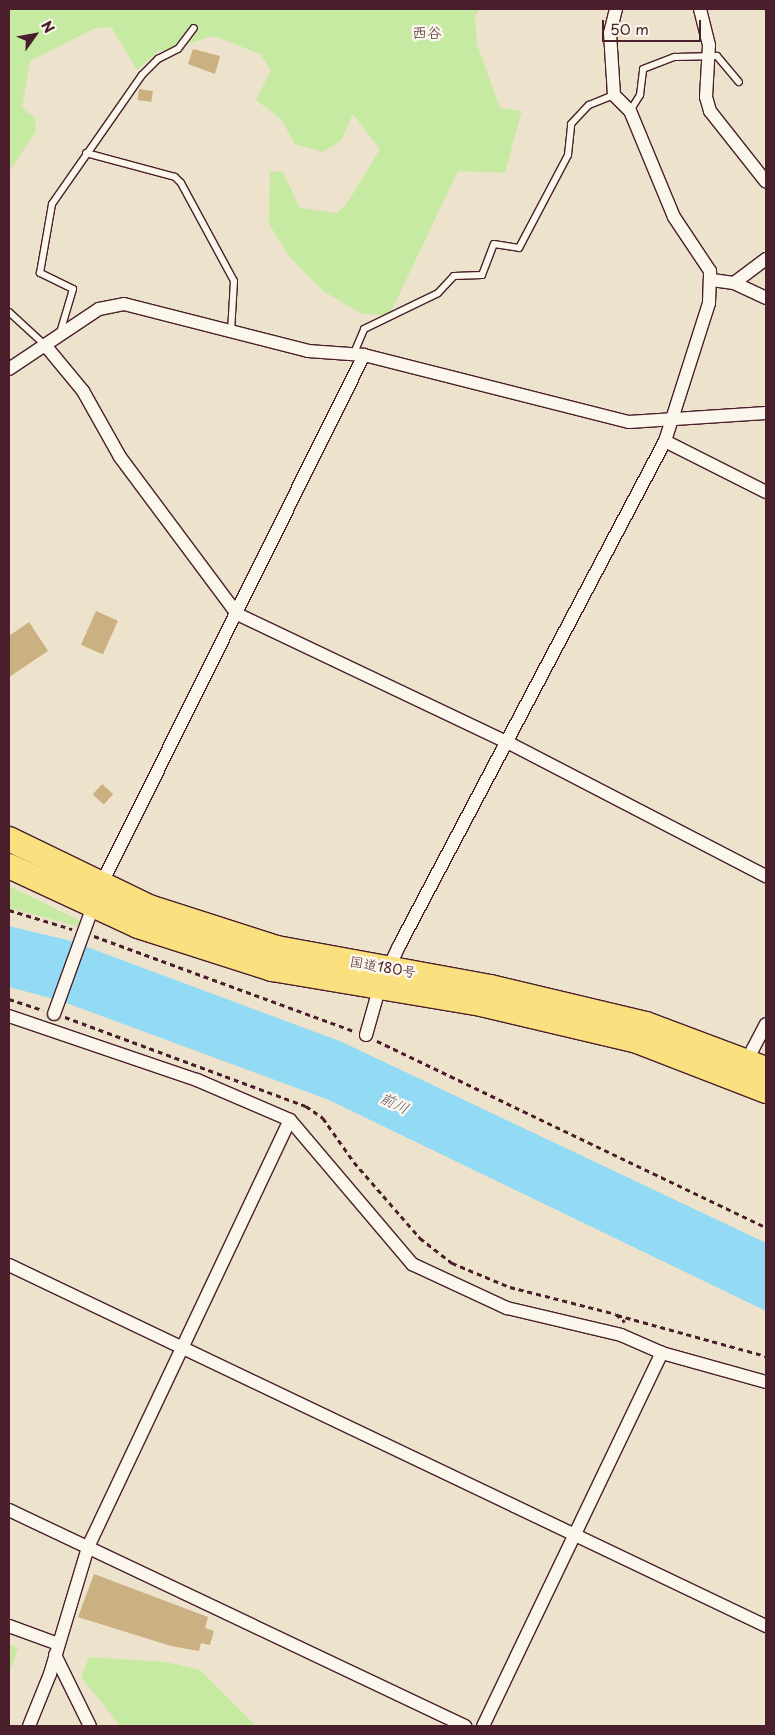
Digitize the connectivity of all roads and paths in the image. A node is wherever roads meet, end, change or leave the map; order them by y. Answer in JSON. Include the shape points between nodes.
{"nodes":[{"id":1,"x":616,"y":9,"type":"edge"},
{"id":2,"x":700,"y":9,"type":"edge"},
{"id":3,"x":194,"y":28,"type":"dead end"},
{"id":4,"x":707,"y":59,"type":"junction"},
{"id":5,"x":739,"y":82,"type":"dead end"},
{"id":6,"x":614,"y":95,"type":"junction"},
{"id":7,"x":630,"y":110,"type":"junction"},
{"id":8,"x":86,"y":152,"type":"junction"},
{"id":9,"x":766,"y":182,"type":"edge"},
{"id":10,"x":766,"y":259,"type":"edge"},
{"id":11,"x":712,"y":280,"type":"junction"},
{"id":12,"x":734,"y":283,"type":"junction"},
{"id":13,"x":766,"y":298,"type":"edge"},
{"id":14,"x":9,"y":312,"type":"edge"},
{"id":15,"x":231,"y":333,"type":"junction"},
{"id":16,"x":59,"y":336,"type":"junction"},
{"id":17,"x":45,"y":345,"type":"junction"},
{"id":18,"x":359,"y":354,"type":"junction"},
{"id":19,"x":9,"y":370,"type":"edge"},
{"id":20,"x":766,"y":413,"type":"edge"},
{"id":21,"x":668,"y":420,"type":"junction"},
{"id":22,"x":665,"y":441,"type":"junction"},
{"id":23,"x":766,"y":492,"type":"edge"},
{"id":24,"x":237,"y":614,"type":"junction"},
{"id":25,"x":507,"y":742,"type":"junction"},
{"id":26,"x":9,"y":839,"type":"edge"},
{"id":27,"x":9,"y":866,"type":"edge"},
{"id":28,"x":766,"y":876,"type":"edge"},
{"id":29,"x":96,"y":897,"type":"junction"},
{"id":30,"x":9,"y":910,"type":"edge"},
{"id":31,"x":82,"y":936,"type":"junction"},
{"id":32,"x":391,"y":969,"type":"junction"},
{"id":33,"x":379,"y":989,"type":"junction"},
{"id":34,"x":9,"y":999,"type":"edge"},
{"id":35,"x":55,"y":1011,"type":"junction"},
{"id":36,"x":9,"y":1016,"type":"edge"},
{"id":37,"x":766,"y":1024,"type":"edge"},
{"id":38,"x":366,"y":1035,"type":"junction"},
{"id":39,"x":750,"y":1069,"type":"edge"},
{"id":40,"x":766,"y":1091,"type":"edge"},
{"id":41,"x":290,"y":1120,"type":"junction"},
{"id":42,"x":766,"y":1227,"type":"edge"},
{"id":43,"x":9,"y":1265,"type":"edge"},
{"id":44,"x":616,"y":1314,"type":"junction"},
{"id":45,"x":629,"y":1326,"type":"dead end"},
{"id":46,"x":181,"y":1349,"type":"junction"},
{"id":47,"x":662,"y":1353,"type":"junction"},
{"id":48,"x":766,"y":1356,"type":"edge"},
{"id":49,"x":766,"y":1382,"type":"edge"},
{"id":50,"x":9,"y":1510,"type":"edge"},
{"id":51,"x":576,"y":1534,"type":"junction"},
{"id":52,"x":88,"y":1547,"type":"junction"},
{"id":53,"x":9,"y":1626,"type":"edge"},
{"id":54,"x":766,"y":1626,"type":"edge"},
{"id":55,"x":56,"y":1650,"type":"junction"},
{"id":56,"x":29,"y":1726,"type":"edge"},
{"id":57,"x":90,"y":1726,"type":"edge"},
{"id":58,"x":465,"y":1726,"type":"edge"},
{"id":59,"x":483,"y":1726,"type":"edge"}],
"edges":[{"from":1,"to":6,"type":"street","via":[[610,33]]},
{"from":2,"to":4,"type":"street","via":[[709,44]]},
{"from":3,"to":8,"type":"lane","via":[[178,49],[158,59],[142,76]]},
{"from":4,"to":5,"type":"lane","via":[[721,58]]},
{"from":4,"to":7,"type":"lane","via":[[675,56],[648,64],[640,73],[640,95]]},
{"from":4,"to":9,"type":"street","via":[[710,110]]},
{"from":6,"to":7,"type":"street"},
{"from":6,"to":18,"type":"lane","via":[[589,106],[571,124],[568,155],[519,248],[494,244],[482,275],[454,276],[438,292],[364,329]]},
{"from":7,"to":11,"type":"street","via":[[674,217],[703,258]]},
{"from":8,"to":15,"type":"lane","via":[[175,177],[181,183],[234,281]]},
{"from":8,"to":16,"type":"lane","via":[[52,204],[40,273],[73,289]]},
{"from":10,"to":12,"type":"street"},
{"from":11,"to":12,"type":"street"},
{"from":11,"to":21,"type":"street","via":[[710,303]]},
{"from":12,"to":13,"type":"street"},
{"from":14,"to":17,"type":"lane"},
{"from":15,"to":16,"type":"street","via":[[124,304],[99,309]]},
{"from":15,"to":18,"type":"street","via":[[308,351]]},
{"from":16,"to":17,"type":"street"},
{"from":17,"to":19,"type":"street"},
{"from":17,"to":24,"type":"street","via":[[83,391],[120,457]]},
{"from":18,"to":21,"type":"street","via":[[629,422]]},
{"from":18,"to":24,"type":"street"},
{"from":20,"to":21,"type":"street","via":[[717,413]]},
{"from":21,"to":22,"type":"street"},
{"from":22,"to":23,"type":"street"},
{"from":22,"to":25,"type":"street"},
{"from":24,"to":25,"type":"street"},
{"from":24,"to":29,"type":"street"},
{"from":25,"to":28,"type":"street"},
{"from":25,"to":32,"type":"street"},
{"from":26,"to":29,"type":"highway","name":"国道180号"},
{"from":27,"to":29,"type":"highway","name":"国道180号"},
{"from":29,"to":31,"type":"street"},
{"from":29,"to":32,"type":"highway","name":"国道180号","via":[[277,948]]},
{"from":29,"to":33,"type":"highway","name":"国道180号","via":[[138,926],[272,969]]},
{"from":30,"to":31,"type":"path"},
{"from":31,"to":35,"type":"street"},
{"from":31,"to":38,"type":"path"},
{"from":32,"to":33,"type":"street"},
{"from":32,"to":39,"type":"highway","name":"国道180号","via":[[646,1024]]},
{"from":33,"to":38,"type":"street"},
{"from":33,"to":39,"type":"highway","name":"国道180号","via":[[481,1004]]},
{"from":34,"to":35,"type":"path"},
{"from":35,"to":44,"type":"path","via":[[306,1106],[323,1118],[354,1162],[420,1238],[452,1263],[510,1287]]},
{"from":36,"to":41,"type":"street","via":[[197,1080]]},
{"from":37,"to":39,"type":"street"},
{"from":38,"to":42,"type":"path"},
{"from":39,"to":40,"type":"highway","name":"国道180号"},
{"from":41,"to":46,"type":"street"},
{"from":41,"to":47,"type":"street","via":[[412,1264],[507,1308],[621,1335]]},
{"from":43,"to":46,"type":"street"},
{"from":44,"to":45,"type":"path"},
{"from":44,"to":48,"type":"path"},
{"from":46,"to":51,"type":"street"},
{"from":46,"to":52,"type":"street"},
{"from":47,"to":49,"type":"street"},
{"from":47,"to":51,"type":"street"},
{"from":50,"to":52,"type":"street"},
{"from":51,"to":54,"type":"street"},
{"from":51,"to":59,"type":"street"},
{"from":52,"to":55,"type":"street"},
{"from":52,"to":58,"type":"street"},
{"from":53,"to":55,"type":"street"},
{"from":55,"to":56,"type":"street"},
{"from":55,"to":57,"type":"street"}]}
